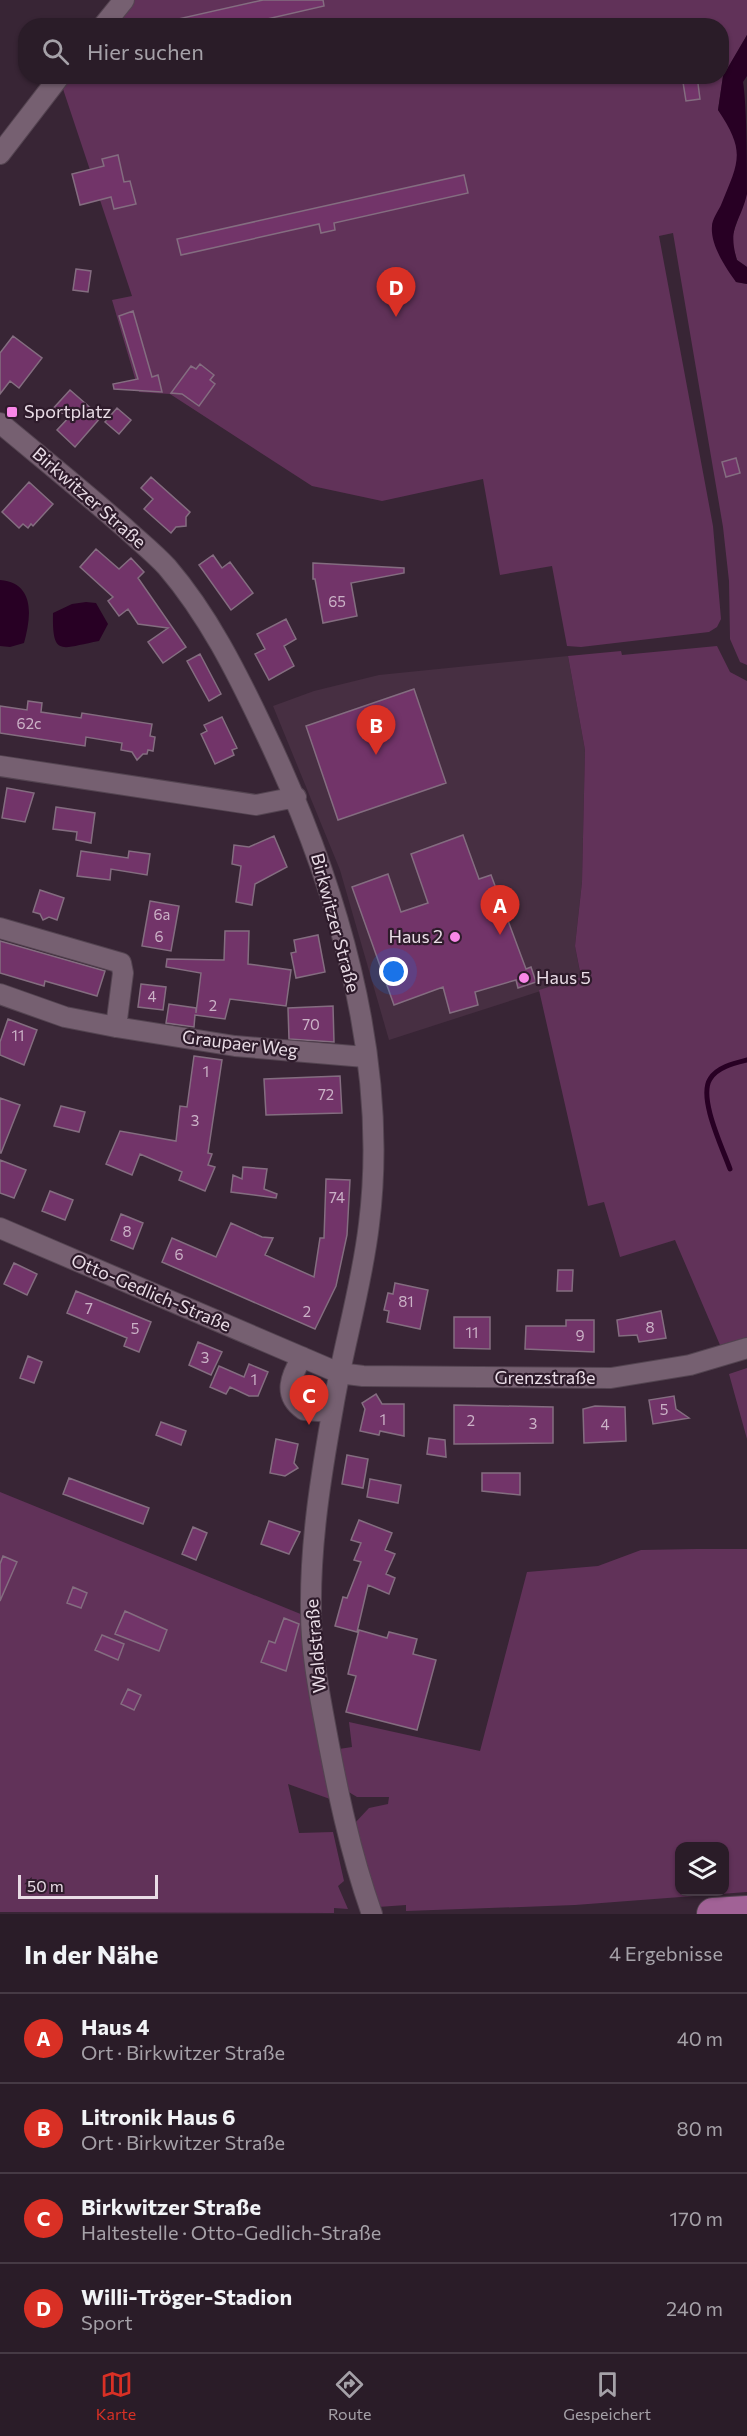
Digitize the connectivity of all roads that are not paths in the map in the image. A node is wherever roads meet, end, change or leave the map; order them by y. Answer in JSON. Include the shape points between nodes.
{"nodes":[{"id":1,"x":124,"y":0,"type":"edge"},
{"id":2,"x":109,"y":18,"type":"edge"},
{"id":3,"x":54,"y":84,"type":"edge"},
{"id":4,"x":0,"y":154,"type":"edge"},
{"id":5,"x":0,"y":423,"type":"edge"},
{"id":6,"x":0,"y":766,"type":"edge"},
{"id":7,"x":296,"y":796,"type":"junction"},
{"id":8,"x":0,"y":928,"type":"edge"},
{"id":9,"x":0,"y":994,"type":"edge"},
{"id":10,"x":116,"y":1027,"type":"junction"},
{"id":11,"x":365,"y":1057,"type":"junction"},
{"id":12,"x":0,"y":1228,"type":"edge"},
{"id":13,"x":747,"y":1348,"type":"edge"},
{"id":14,"x":302,"y":1357,"type":"junction"},
{"id":15,"x":339,"y":1373,"type":"junction"},
{"id":16,"x":332,"y":1412,"type":"junction"},
{"id":17,"x":747,"y":1912,"type":"edge"},
{"id":18,"x":372,"y":1914,"type":"edge"},
{"id":19,"x":713,"y":1914,"type":"edge"}],
"edges":[{"from":1,"to":2,"type":"street"},
{"from":3,"to":4,"type":"street"},
{"from":5,"to":7,"type":"street","name":"Birkwitzer Straße","via":[[164,563],[205,619],[236,671]]},
{"from":6,"to":7,"type":"street","via":[[256,805]]},
{"from":7,"to":11,"type":"street","name":"Birkwitzer Straße","via":[[341,929],[352,971]]},
{"from":8,"to":10,"type":"street","via":[[120,963],[123,973]]},
{"from":9,"to":10,"type":"street","name":"Graupaer Weg","via":[[65,1017]]},
{"from":10,"to":11,"type":"street","name":"Graupaer Weg","via":[[235,1046]]},
{"from":11,"to":15,"type":"street","name":"Birkwitzer Straße","via":[[372,1119],[369,1225]]},
{"from":12,"to":14,"type":"street","name":"Otto-Gedlich-Straße"},
{"from":13,"to":15,"type":"street","name":"Grenzstraße","via":[[690,1365],[610,1378]]},
{"from":14,"to":15,"type":"street","name":"Otto-Gedlich-Straße"},
{"from":14,"to":16,"type":"street","via":[[291,1377],[292,1398],[304,1410]]},
{"from":15,"to":16,"type":"street","name":"Waldstraße"},
{"from":16,"to":18,"type":"street","name":"Waldstraße","via":[[312,1575],[313,1650],[339,1802]]},
{"from":17,"to":19,"type":"highway"}]}
